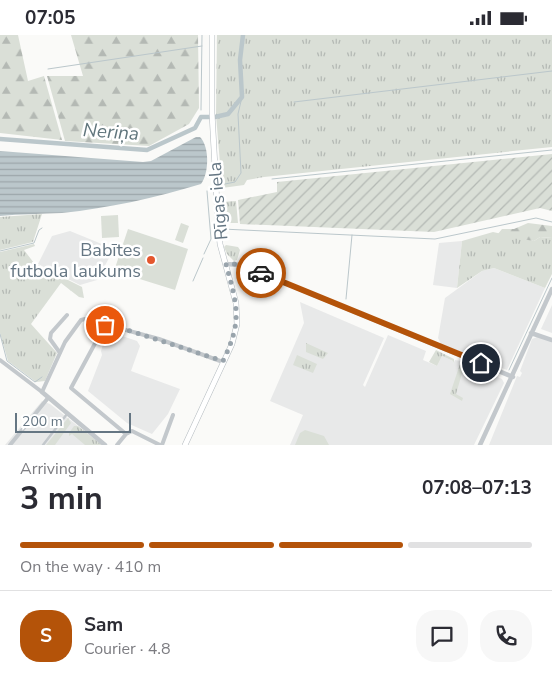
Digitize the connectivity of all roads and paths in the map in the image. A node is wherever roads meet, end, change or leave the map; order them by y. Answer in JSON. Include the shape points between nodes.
{"nodes":[{"id":1,"x":212,"y":35,"type":"edge"},
{"id":2,"x":226,"y":264,"type":"junction"},
{"id":3,"x":552,"y":289,"type":"edge"},
{"id":4,"x":67,"y":315,"type":"dead end"},
{"id":5,"x":106,"y":323,"type":"junction"},
{"id":6,"x":531,"y":333,"type":"junction"},
{"id":7,"x":552,"y":340,"type":"edge"},
{"id":8,"x":60,"y":353,"type":"junction"},
{"id":9,"x":0,"y":360,"type":"edge"},
{"id":10,"x":223,"y":361,"type":"junction"},
{"id":11,"x":513,"y":377,"type":"junction"},
{"id":12,"x":42,"y":392,"type":"junction"},
{"id":13,"x":48,"y":398,"type":"junction"},
{"id":14,"x":67,"y":414,"type":"junction"},
{"id":15,"x":173,"y":415,"type":"dead end"},
{"id":16,"x":126,"y":434,"type":"junction"},
{"id":17,"x":10,"y":445,"type":"edge"},
{"id":18,"x":43,"y":445,"type":"edge"},
{"id":19,"x":105,"y":445,"type":"edge"},
{"id":20,"x":118,"y":445,"type":"edge"},
{"id":21,"x":161,"y":445,"type":"edge"},
{"id":22,"x":186,"y":445,"type":"edge"},
{"id":23,"x":480,"y":445,"type":"edge"}],
"edges":[{"from":1,"to":2,"type":"main road","name":"Rīgas iela","via":[[217,205],[220,244]]},
{"from":2,"to":10,"type":"main road","name":"Rīgas iela","via":[[237,314],[234,336]]},
{"from":2,"to":11,"type":"street","via":[[241,265]]},
{"from":3,"to":6,"type":"street"},
{"from":4,"to":8,"type":"street","via":[[50,339]]},
{"from":5,"to":8,"type":"street","via":[[81,319]]},
{"from":5,"to":10,"type":"street"},
{"from":5,"to":16,"type":"street","via":[[71,388]]},
{"from":6,"to":7,"type":"street"},
{"from":6,"to":11,"type":"street"},
{"from":8,"to":12,"type":"street"},
{"from":9,"to":12,"type":"street"},
{"from":10,"to":22,"type":"main road","name":"Rīgas iela"},
{"from":11,"to":23,"type":"street"},
{"from":12,"to":13,"type":"street"},
{"from":13,"to":14,"type":"street"},
{"from":13,"to":17,"type":"street"},
{"from":14,"to":18,"type":"street"},
{"from":14,"to":19,"type":"street"},
{"from":15,"to":21,"type":"street"},
{"from":16,"to":20,"type":"street"},
{"from":16,"to":21,"type":"street","via":[[132,431]]}]}
